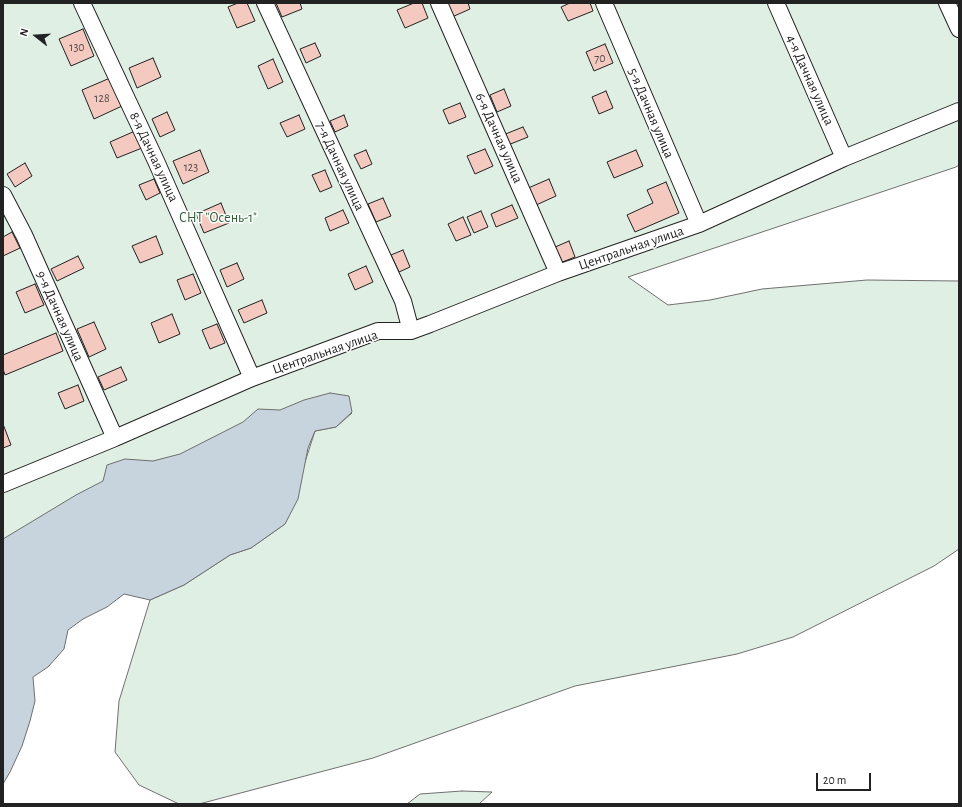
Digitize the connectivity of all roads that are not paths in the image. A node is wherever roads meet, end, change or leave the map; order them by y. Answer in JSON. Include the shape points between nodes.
{"nodes":[{"id":1,"x":82,"y":3,"type":"edge"},
{"id":2,"x":264,"y":3,"type":"edge"},
{"id":3,"x":439,"y":3,"type":"edge"},
{"id":4,"x":604,"y":3,"type":"edge"},
{"id":5,"x":776,"y":3,"type":"edge"},
{"id":6,"x":947,"y":3,"type":"edge"},
{"id":7,"x":959,"y":29,"type":"edge"},
{"id":8,"x":959,"y":111,"type":"edge"},
{"id":9,"x":844,"y":158,"type":"junction"},
{"id":10,"x":3,"y":195,"type":"edge"},
{"id":11,"x":699,"y":224,"type":"junction"},
{"id":12,"x":558,"y":273,"type":"junction"},
{"id":13,"x":411,"y":331,"type":"junction"},
{"id":14,"x":252,"y":378,"type":"junction"},
{"id":15,"x":115,"y":438,"type":"junction"},
{"id":16,"x":3,"y":484,"type":"edge"}],
"edges":[{"from":1,"to":14,"type":"street","name":"8-я Дачная улица","via":[[156,161]]},
{"from":2,"to":13,"type":"street","name":"7-я Дачная улица","via":[[403,301]]},
{"from":3,"to":12,"type":"street","name":"6-я Дачная улица"},
{"from":4,"to":11,"type":"street","name":"5-я Дачная улица"},
{"from":5,"to":9,"type":"street","name":"4-я Дачная улица"},
{"from":6,"to":7,"type":"street"},
{"from":8,"to":9,"type":"street","name":"Центральная улица"},
{"from":9,"to":11,"type":"street","name":"Центральная улица"},
{"from":10,"to":15,"type":"street","name":"9-я Дачная улица","via":[[24,235]]},
{"from":11,"to":12,"type":"street","name":"Центральная улица"},
{"from":12,"to":13,"type":"street","name":"Центральная улица"},
{"from":13,"to":14,"type":"street","name":"Центральная улица","via":[[378,331]]},
{"from":14,"to":15,"type":"street","name":"Центральная улица"},
{"from":15,"to":16,"type":"street","name":"Центральная улица"}]}
